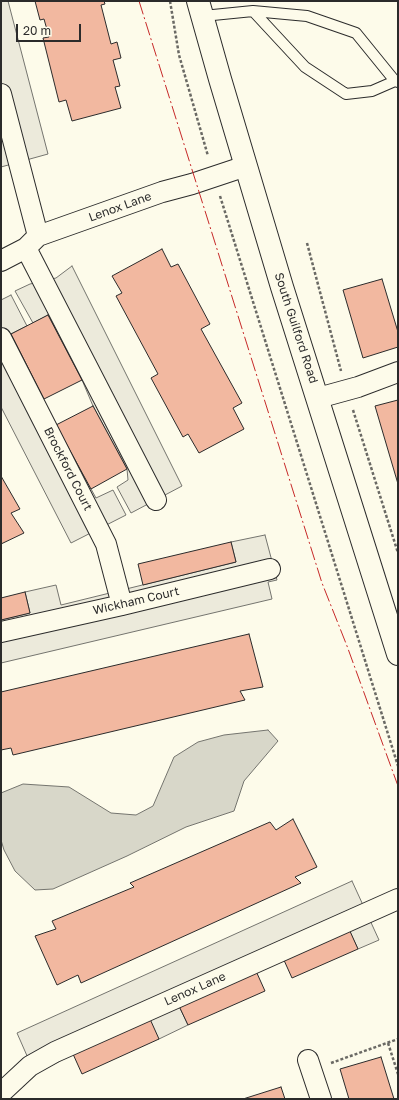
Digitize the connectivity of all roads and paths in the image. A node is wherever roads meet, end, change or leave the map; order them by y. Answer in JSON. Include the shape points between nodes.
{"nodes":[{"id":1,"x":170,"y":1,"type":"edge"},
{"id":2,"x":200,"y":9,"type":"edge"},
{"id":3,"x":253,"y":11,"type":"junction"},
{"id":4,"x":397,"y":82,"type":"edge"},
{"id":5,"x":1,"y":94,"type":"edge"},
{"id":6,"x":246,"y":166,"type":"junction"},
{"id":7,"x":214,"y":177,"type":"junction"},
{"id":8,"x":32,"y":242,"type":"junction"},
{"id":9,"x":1,"y":261,"type":"edge"},
{"id":10,"x":1,"y":338,"type":"edge"},
{"id":11,"x":398,"y":372,"type":"edge"},
{"id":12,"x":318,"y":398,"type":"junction"},
{"id":13,"x":156,"y":500,"type":"dead end"},
{"id":14,"x":270,"y":569,"type":"dead end"},
{"id":15,"x":122,"y":605,"type":"junction"},
{"id":16,"x":1,"y":632,"type":"edge"},
{"id":17,"x":398,"y":654,"type":"edge"},
{"id":18,"x":398,"y":766,"type":"edge"},
{"id":19,"x":398,"y":899,"type":"edge"},
{"id":20,"x":398,"y":1039,"type":"edge"},
{"id":21,"x":388,"y":1043,"type":"junction"},
{"id":22,"x":308,"y":1060,"type":"dead end"},
{"id":23,"x":330,"y":1064,"type":"dead end"},
{"id":24,"x":398,"y":1074,"type":"edge"},
{"id":25,"x":1,"y":1093,"type":"edge"},
{"id":26,"x":320,"y":1099,"type":"edge"}],
"edges":[{"from":1,"to":7,"type":"path","via":[[179,55]]},
{"from":2,"to":3,"type":"lane"},
{"from":2,"to":6,"type":"main road","name":"South Guilford Road"},
{"from":3,"to":4,"type":"lane","via":[[307,16],[356,33]]},
{"from":3,"to":4,"type":"lane","via":[[305,67],[346,94],[372,91]]},
{"from":5,"to":8,"type":"street"},
{"from":6,"to":7,"type":"street","name":"Lenox Lane"},
{"from":6,"to":12,"type":"main road","name":"South Guilford Road"},
{"from":7,"to":8,"type":"street","name":"Lenox Lane","via":[[162,192]]},
{"from":7,"to":18,"type":"path"},
{"from":8,"to":9,"type":"street","name":"Lenox Lane"},
{"from":8,"to":13,"type":"street"},
{"from":10,"to":15,"type":"street","name":"Brockford Court","via":[[106,544]]},
{"from":11,"to":12,"type":"street"},
{"from":12,"to":17,"type":"main road","name":"South Guilford Road"},
{"from":14,"to":15,"type":"street","name":"Wickham Court"},
{"from":15,"to":16,"type":"street","name":"Wickham Court"},
{"from":19,"to":25,"type":"street","name":"Lenox Lane","via":[[55,1052],[30,1066]]},
{"from":20,"to":21,"type":"path"},
{"from":21,"to":23,"type":"path"},
{"from":21,"to":24,"type":"path"},
{"from":22,"to":26,"type":"street"}]}
